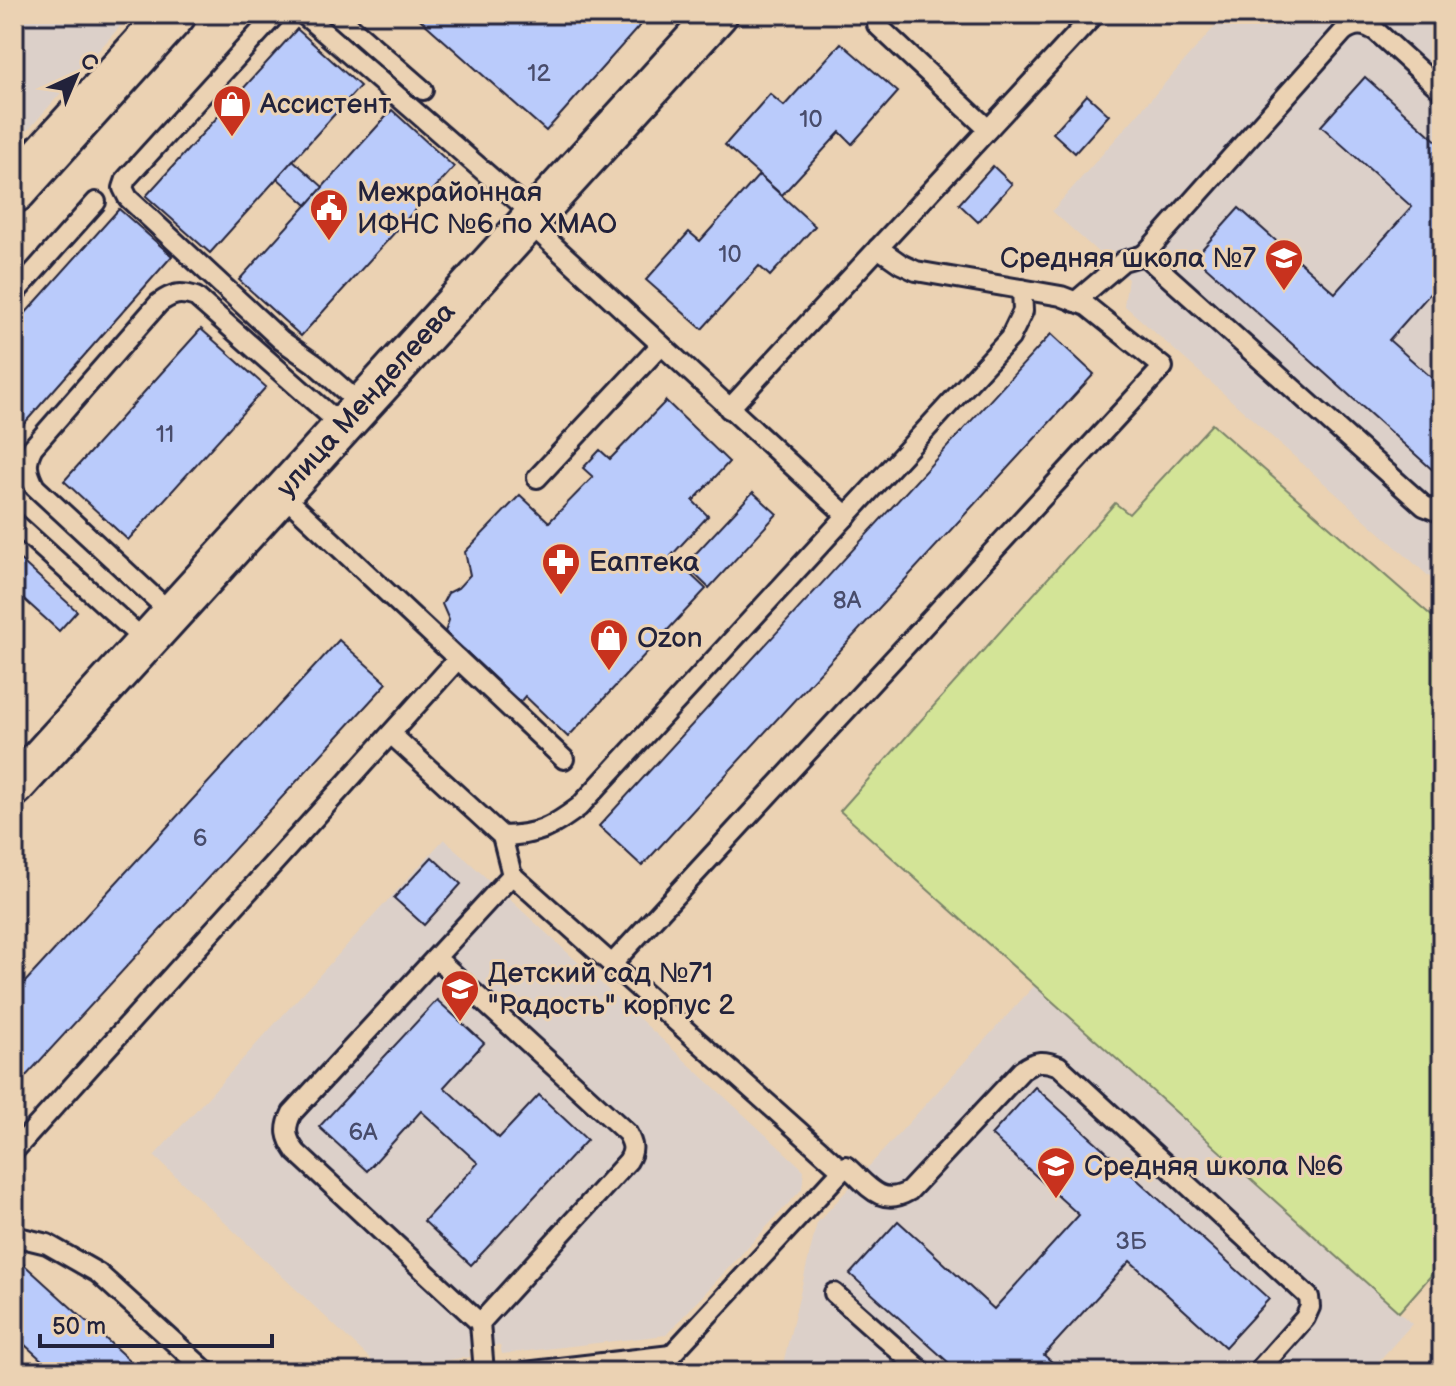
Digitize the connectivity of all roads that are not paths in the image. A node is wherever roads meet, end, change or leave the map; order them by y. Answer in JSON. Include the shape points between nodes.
{"nodes":[{"id":1,"x":173,"y":14,"type":"edge"},
{"id":2,"x":276,"y":14,"type":"edge"},
{"id":3,"x":303,"y":14,"type":"edge"},
{"id":4,"x":336,"y":14,"type":"edge"},
{"id":5,"x":718,"y":14,"type":"edge"},
{"id":6,"x":1095,"y":14,"type":"edge"},
{"id":7,"x":877,"y":25,"type":"dead end"},
{"id":8,"x":423,"y":90,"type":"dead end"},
{"id":9,"x":1442,"y":91,"type":"edge"},
{"id":10,"x":988,"y":129,"type":"junction"},
{"id":11,"x":14,"y":190,"type":"edge"},
{"id":12,"x":96,"y":202,"type":"dead end"},
{"id":13,"x":531,"y":218,"type":"junction"},
{"id":14,"x":878,"y":248,"type":"junction"},
{"id":15,"x":1144,"y":255,"type":"junction"},
{"id":16,"x":1022,"y":289,"type":"junction"},
{"id":17,"x":14,"y":294,"type":"edge"},
{"id":18,"x":1075,"y":302,"type":"junction"},
{"id":19,"x":661,"y":345,"type":"junction"},
{"id":20,"x":729,"y":409,"type":"junction"},
{"id":21,"x":352,"y":416,"type":"junction"},
{"id":22,"x":537,"y":478,"type":"dead end"},
{"id":23,"x":281,"y":493,"type":"junction"},
{"id":24,"x":1442,"y":513,"type":"edge"},
{"id":25,"x":847,"y":516,"type":"junction"},
{"id":26,"x":14,"y":522,"type":"edge"},
{"id":27,"x":172,"y":614,"type":"junction"},
{"id":28,"x":146,"y":642,"type":"junction"},
{"id":29,"x":458,"y":659,"type":"junction"},
{"id":30,"x":391,"y":734,"type":"junction"},
{"id":31,"x":564,"y":759,"type":"dead end"},
{"id":32,"x":24,"y":770,"type":"edge"},
{"id":33,"x":502,"y":836,"type":"junction"},
{"id":34,"x":512,"y":875,"type":"junction"},
{"id":35,"x":436,"y":958,"type":"junction"},
{"id":36,"x":612,"y":964,"type":"junction"},
{"id":37,"x":14,"y":1151,"type":"edge"},
{"id":38,"x":842,"y":1170,"type":"junction"},
{"id":39,"x":14,"y":1236,"type":"edge"},
{"id":40,"x":834,"y":1293,"type":"dead end"},
{"id":41,"x":480,"y":1323,"type":"junction"},
{"id":42,"x":667,"y":1363,"type":"edge"},
{"id":43,"x":207,"y":1372,"type":"edge"},
{"id":44,"x":484,"y":1372,"type":"edge"},
{"id":45,"x":525,"y":1372,"type":"edge"},
{"id":46,"x":923,"y":1372,"type":"edge"},
{"id":47,"x":1257,"y":1372,"type":"edge"}],
"edges":[{"from":1,"to":11,"type":"main road"},
{"from":2,"to":21,"type":"lane","via":[[123,188],[281,340],[315,364]]},
{"from":3,"to":13,"type":"lane"},
{"from":4,"to":8,"type":"lane"},
{"from":5,"to":13,"type":"street","name":"улица Менделеева"},
{"from":6,"to":10,"type":"lane"},
{"from":7,"to":10,"type":"lane"},
{"from":9,"to":15,"type":"lane","via":[[1377,32],[1352,25]]},
{"from":10,"to":14,"type":"lane"},
{"from":12,"to":17,"type":"lane"},
{"from":13,"to":19,"type":"lane"},
{"from":13,"to":21,"type":"street","name":"улица Менделеева"},
{"from":14,"to":16,"type":"lane","via":[[916,271]]},
{"from":14,"to":20,"type":"lane"},
{"from":15,"to":18,"type":"lane","via":[[1123,261]]},
{"from":15,"to":24,"type":"lane","via":[[1424,506]]},
{"from":16,"to":18,"type":"lane"},
{"from":16,"to":25,"type":"lane","via":[[1023,311],[1010,338]]},
{"from":18,"to":36,"type":"lane","via":[[1113,324],[1163,367]]},
{"from":19,"to":20,"type":"lane"},
{"from":19,"to":22,"type":"lane"},
{"from":20,"to":25,"type":"lane"},
{"from":21,"to":23,"type":"street","name":"улица Менделеева"},
{"from":21,"to":27,"type":"lane","via":[[196,297],[181,293],[159,303],[27,459],[35,487]]},
{"from":23,"to":27,"type":"street","name":"улица Менделеева"},
{"from":23,"to":29,"type":"lane"},
{"from":25,"to":33,"type":"lane","via":[[579,807],[552,827]]},
{"from":26,"to":28,"type":"lane"},
{"from":27,"to":28,"type":"street","name":"улица Менделеева"},
{"from":28,"to":32,"type":"street","name":"улица Менделеева"},
{"from":29,"to":30,"type":"lane"},
{"from":29,"to":31,"type":"lane"},
{"from":30,"to":33,"type":"lane"},
{"from":30,"to":37,"type":"lane"},
{"from":33,"to":34,"type":"lane"},
{"from":34,"to":35,"type":"lane"},
{"from":34,"to":36,"type":"lane"},
{"from":35,"to":41,"type":"lane","via":[[292,1113],[287,1139]]},
{"from":35,"to":41,"type":"lane","via":[[633,1144],[628,1161]]},
{"from":36,"to":38,"type":"lane"},
{"from":38,"to":42,"type":"lane"},
{"from":38,"to":47,"type":"lane","via":[[846,1166],[875,1192],[896,1198],[909,1191],[1022,1070],[1044,1060],[1059,1066],[1309,1297],[1305,1318]]},
{"from":39,"to":43,"type":"lane","via":[[47,1244],[98,1273]]},
{"from":40,"to":46,"type":"lane"},
{"from":41,"to":44,"type":"lane"},
{"from":42,"to":45,"type":"lane"}]}
